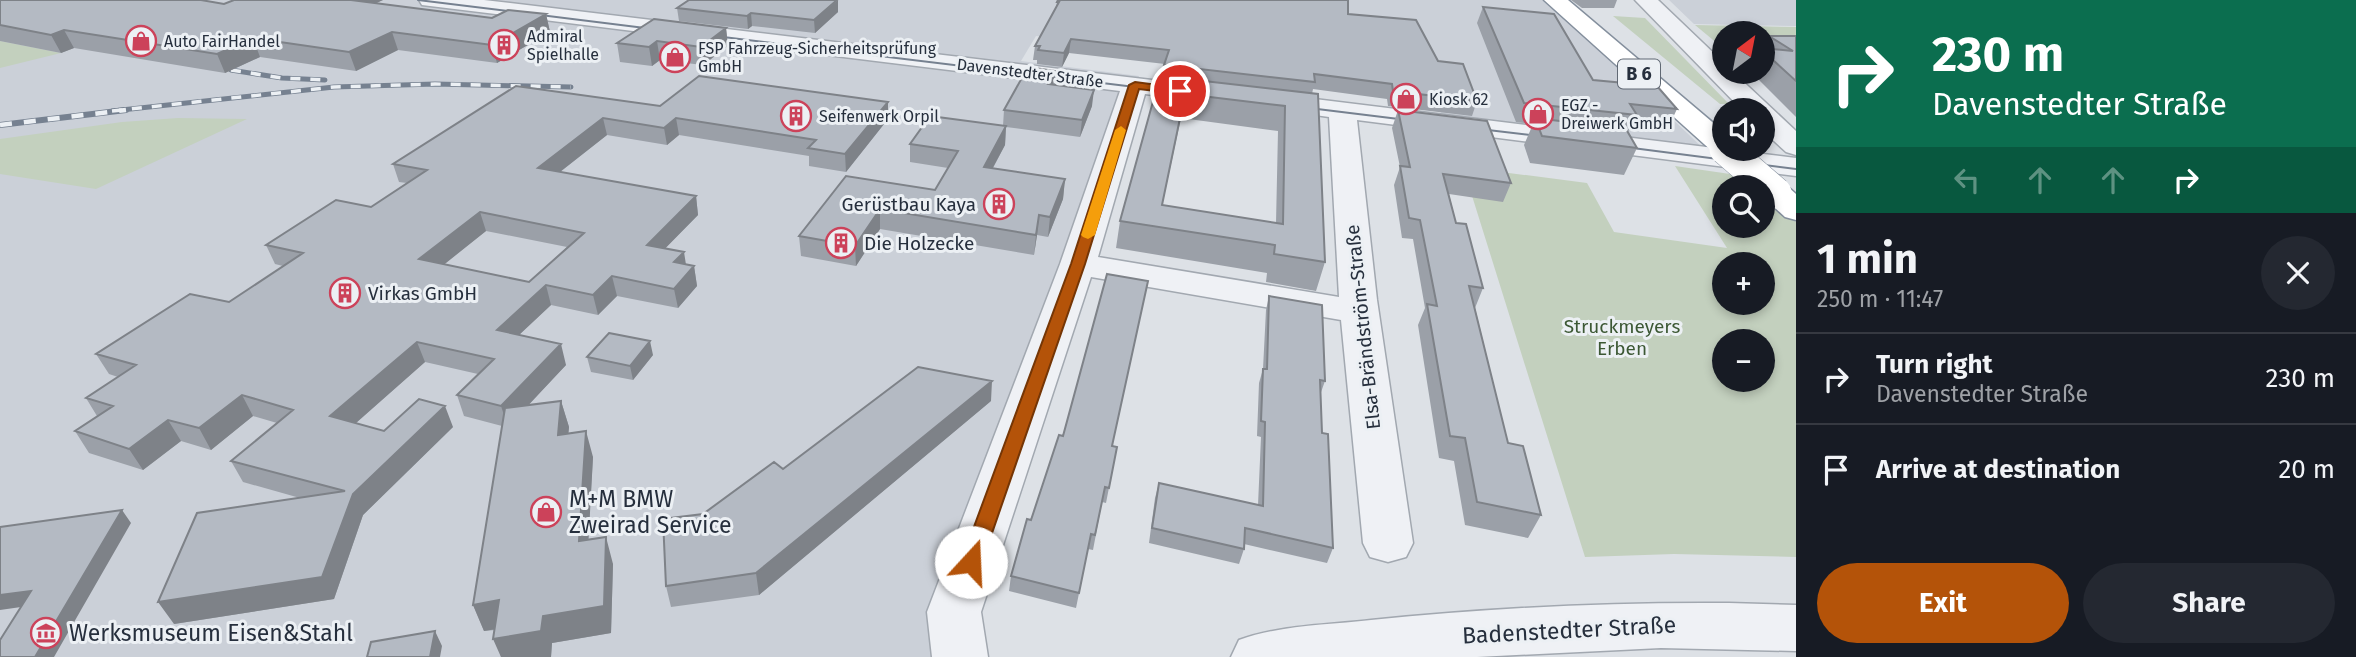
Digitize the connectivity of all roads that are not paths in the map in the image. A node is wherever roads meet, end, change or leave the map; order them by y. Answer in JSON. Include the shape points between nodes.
{"nodes":[{"id":1,"x":430,"y":0,"type":"edge"},
{"id":2,"x":1555,"y":0,"type":"edge"},
{"id":3,"x":1578,"y":0,"type":"edge"},
{"id":4,"x":1646,"y":0,"type":"edge"},
{"id":5,"x":1135,"y":85,"type":"junction"},
{"id":6,"x":1745,"y":98,"type":"edge"},
{"id":7,"x":1342,"y":110,"type":"junction"},
{"id":8,"x":1712,"y":111,"type":"edge"},
{"id":9,"x":1775,"y":127,"type":"edge"},
{"id":10,"x":1712,"y":137,"type":"edge"},
{"id":11,"x":1796,"y":146,"type":"edge"},
{"id":12,"x":1743,"y":161,"type":"edge"},
{"id":13,"x":1765,"y":161,"type":"edge"},
{"id":14,"x":1796,"y":167,"type":"edge"},
{"id":15,"x":1789,"y":195,"type":"edge"},
{"id":16,"x":1078,"y":264,"type":"junction"},
{"id":17,"x":1359,"y":312,"type":"junction"},
{"id":18,"x":1388,"y":543,"type":"dead end"},
{"id":19,"x":1796,"y":628,"type":"edge"},
{"id":20,"x":960,"y":657,"type":"edge"},
{"id":21,"x":1258,"y":657,"type":"edge"}],
"edges":[{"from":1,"to":5,"type":"street","name":"Davenstedter Straße"},
{"from":2,"to":10,"type":"highway","number":"B 6"},
{"from":3,"to":8,"type":"highway","number":"B 6"},
{"from":4,"to":6,"type":"street"},
{"from":5,"to":7,"type":"street","name":"Davenstedter Straße"},
{"from":5,"to":16,"type":"street"},
{"from":7,"to":14,"type":"street","name":"Davenstedter Straße"},
{"from":7,"to":17,"type":"street","name":"Elsa-Brändström-Straße"},
{"from":9,"to":11,"type":"street"},
{"from":12,"to":15,"type":"highway","number":"B 6","bridge":true},
{"from":13,"to":15,"type":"highway","number":"B 6"},
{"from":16,"to":17,"type":"street"},
{"from":16,"to":20,"type":"street","via":[[954,611]]},
{"from":17,"to":18,"type":"street","name":"Elsa-Brändström-Straße"},
{"from":19,"to":21,"type":"street","name":"Badenstedter Straße","via":[[1720,624],[1565,628]]}]}
